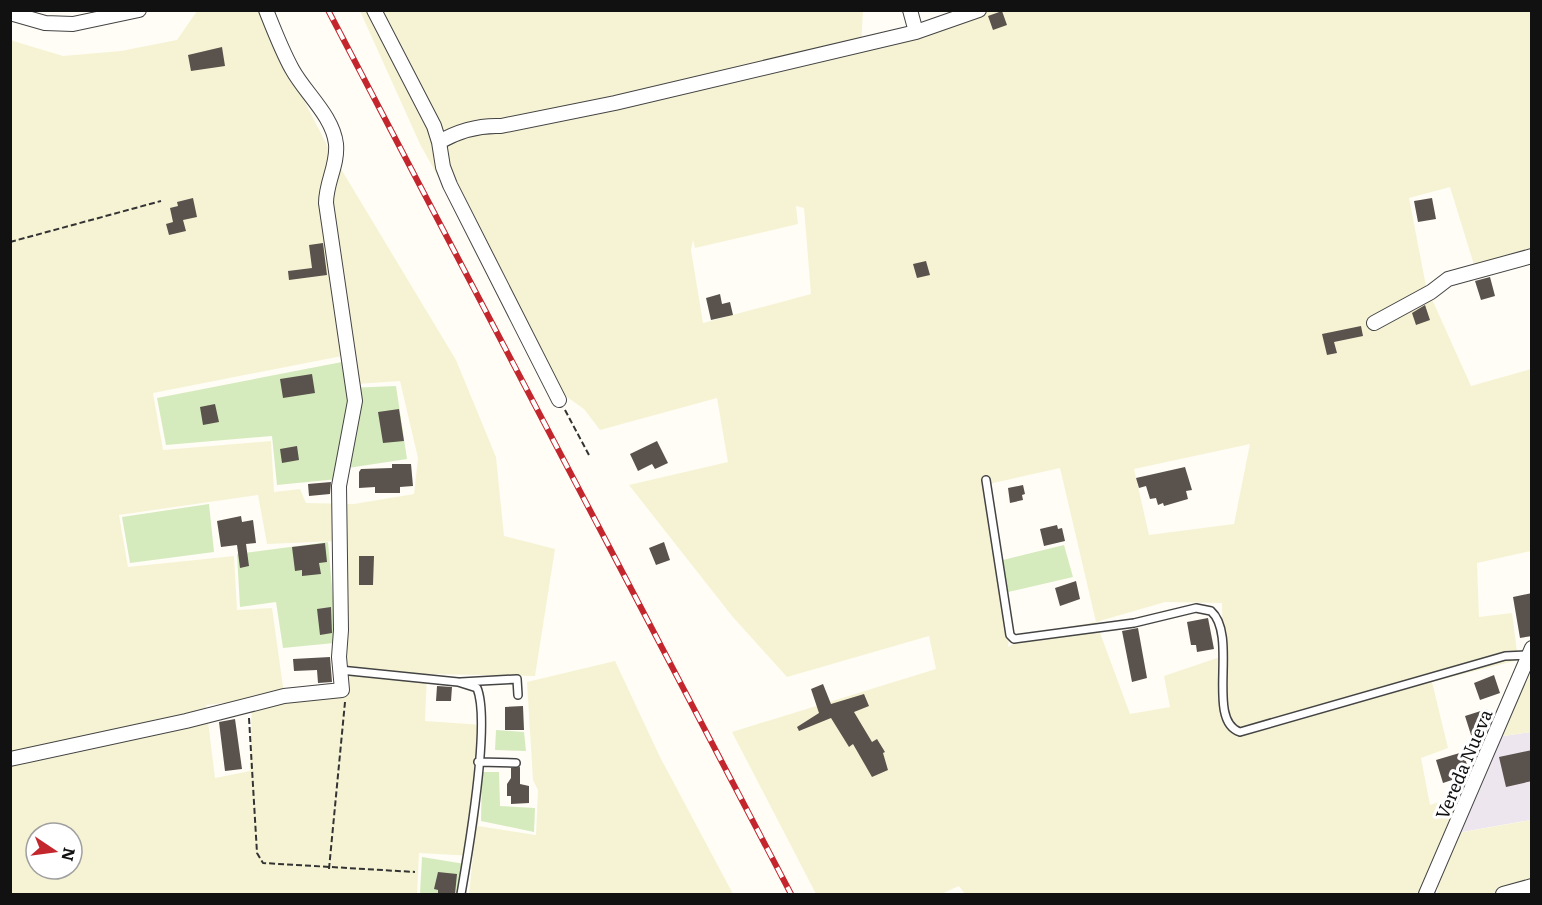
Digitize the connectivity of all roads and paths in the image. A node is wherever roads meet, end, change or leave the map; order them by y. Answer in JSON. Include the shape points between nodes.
{"nodes":[{"id":1,"x":139,"y":10,"type":"edge"},
{"id":2,"x":266,"y":10,"type":"edge"},
{"id":3,"x":374,"y":10,"type":"edge"},
{"id":4,"x":910,"y":10,"type":"edge"},
{"id":5,"x":979,"y":10,"type":"edge"},
{"id":6,"x":10,"y":13,"type":"edge"},
{"id":7,"x":916,"y":32,"type":"junction"},
{"id":8,"x":439,"y":142,"type":"junction"},
{"id":9,"x":161,"y":201,"type":"dead end"},
{"id":10,"x":10,"y":242,"type":"edge"},
{"id":11,"x":1532,"y":256,"type":"edge"},
{"id":12,"x":1374,"y":323,"type":"dead end"},
{"id":13,"x":559,"y":400,"type":"joint"},
{"id":14,"x":590,"y":457,"type":"dead end"},
{"id":15,"x":986,"y":480,"type":"dead end"},
{"id":16,"x":1530,"y":651,"type":"edge"},
{"id":17,"x":340,"y":670,"type":"junction"},
{"id":18,"x":458,"y":682,"type":"junction"},
{"id":19,"x":342,"y":690,"type":"junction"},
{"id":20,"x":518,"y":695,"type":"dead end"},
{"id":21,"x":246,"y":706,"type":"junction"},
{"id":22,"x":10,"y":759,"type":"edge"},
{"id":23,"x":478,"y":762,"type":"junction"},
{"id":24,"x":516,"y":763,"type":"dead end"},
{"id":25,"x":329,"y":868,"type":"junction"},
{"id":26,"x":415,"y":872,"type":"dead end"},
{"id":27,"x":1532,"y":886,"type":"edge"},
{"id":28,"x":461,"y":894,"type":"edge"},
{"id":29,"x":1426,"y":894,"type":"edge"},
{"id":30,"x":1503,"y":894,"type":"edge"}],
"edges":[{"from":1,"to":6,"type":"street","via":[[73,24],[45,23]]},
{"from":2,"to":17,"type":"street","via":[[292,69],[327,120],[336,144],[336,163],[326,203],[355,401],[339,486]]},
{"from":3,"to":8,"type":"street"},
{"from":4,"to":7,"type":"street"},
{"from":5,"to":7,"type":"street"},
{"from":7,"to":8,"type":"street","via":[[615,103],[501,126],[487,125]]},
{"from":8,"to":13,"type":"street","via":[[450,185]]},
{"from":9,"to":10,"type":"path"},
{"from":11,"to":12,"type":"street","via":[[1448,279]]},
{"from":13,"to":14,"type":"path"},
{"from":15,"to":16,"type":"lane","via":[[1010,635],[1014,639],[1205,609],[1218,617],[1221,625],[1222,688],[1228,722],[1240,732]]},
{"from":16,"to":29,"type":"street","name":"Vereda Nueva"},
{"from":17,"to":18,"type":"lane"},
{"from":17,"to":19,"type":"street"},
{"from":18,"to":20,"type":"lane","via":[[517,679]]},
{"from":18,"to":23,"type":"lane","via":[[477,688],[481,698]]},
{"from":19,"to":21,"type":"street","via":[[284,696]]},
{"from":19,"to":25,"type":"path","via":[[346,706]]},
{"from":21,"to":22,"type":"street"},
{"from":21,"to":25,"type":"path","via":[[259,858],[268,865]]},
{"from":23,"to":24,"type":"lane"},
{"from":23,"to":28,"type":"lane"},
{"from":25,"to":26,"type":"path"},
{"from":27,"to":30,"type":"street"}]}
